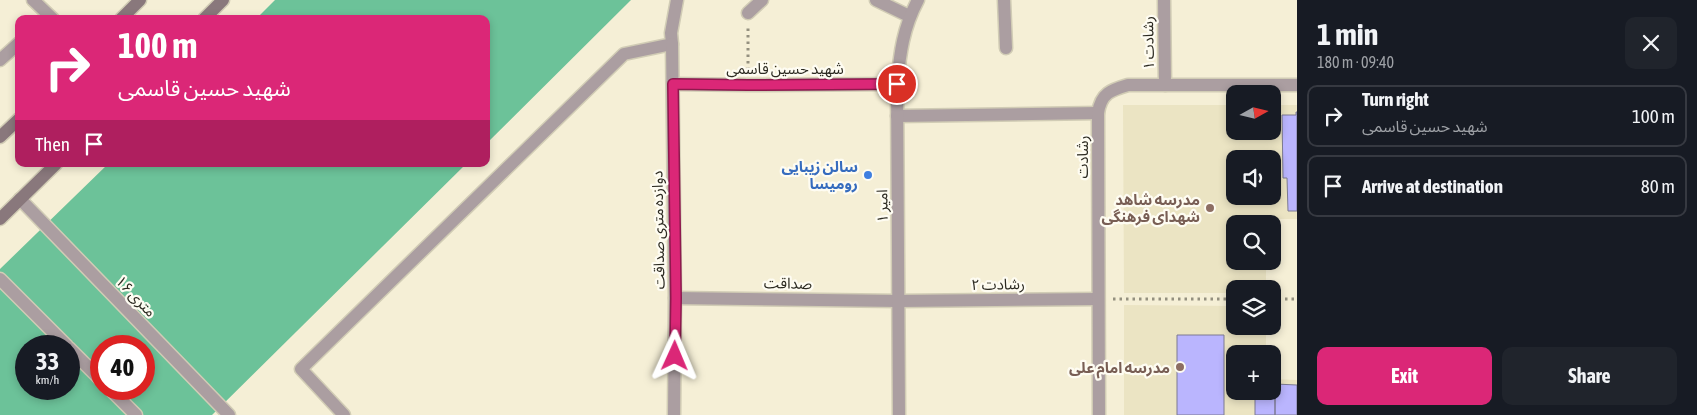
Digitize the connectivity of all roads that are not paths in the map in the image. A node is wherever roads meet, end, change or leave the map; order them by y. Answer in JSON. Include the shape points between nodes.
{"nodes":[{"id":1,"x":33,"y":0,"type":"edge"},
{"id":2,"x":140,"y":0,"type":"edge"},
{"id":3,"x":223,"y":0,"type":"edge"},
{"id":4,"x":677,"y":0,"type":"edge"},
{"id":5,"x":762,"y":0,"type":"edge"},
{"id":6,"x":876,"y":0,"type":"edge"},
{"id":7,"x":918,"y":0,"type":"edge"},
{"id":8,"x":1004,"y":0,"type":"edge"},
{"id":9,"x":1164,"y":0,"type":"edge"},
{"id":10,"x":748,"y":13,"type":"road end"},
{"id":11,"x":46,"y":15,"type":"edge"},
{"id":12,"x":125,"y":15,"type":"edge"},
{"id":13,"x":208,"y":15,"type":"edge"},
{"id":14,"x":909,"y":16,"type":"junction"},
{"id":15,"x":672,"y":44,"type":"junction"},
{"id":16,"x":15,"y":47,"type":"edge"},
{"id":17,"x":1006,"y":48,"type":"dead end"},
{"id":18,"x":0,"y":60,"type":"edge"},
{"id":19,"x":673,"y":84,"type":"junction"},
{"id":20,"x":897,"y":84,"type":"junction"},
{"id":21,"x":1297,"y":84,"type":"edge"},
{"id":22,"x":1165,"y":85,"type":"junction"},
{"id":23,"x":1098,"y":113,"type":"junction"},
{"id":24,"x":896,"y":116,"type":"junction"},
{"id":25,"x":15,"y":123,"type":"edge"},
{"id":26,"x":0,"y":137,"type":"edge"},
{"id":27,"x":53,"y":167,"type":"edge"},
{"id":28,"x":20,"y":200,"type":"junction"},
{"id":29,"x":0,"y":219,"type":"edge"},
{"id":30,"x":0,"y":278,"type":"edge"},
{"id":31,"x":676,"y":298,"type":"junction"},
{"id":32,"x":1098,"y":299,"type":"junction"},
{"id":33,"x":899,"y":301,"type":"junction"},
{"id":34,"x":56,"y":335,"type":"edge"},
{"id":35,"x":80,"y":359,"type":"edge"},
{"id":36,"x":90,"y":369,"type":"edge"},
{"id":37,"x":121,"y":400,"type":"edge"},
{"id":38,"x":136,"y":415,"type":"edge"},
{"id":39,"x":230,"y":415,"type":"edge"},
{"id":40,"x":344,"y":415,"type":"edge"},
{"id":41,"x":674,"y":415,"type":"edge"},
{"id":42,"x":899,"y":415,"type":"edge"},
{"id":43,"x":1099,"y":415,"type":"edge"}],
"edges":[{"from":1,"to":11,"type":"street"},
{"from":2,"to":12,"type":"main road"},
{"from":3,"to":13,"type":"main road"},
{"from":4,"to":15,"type":"street","name":"دوازده متری صداقت"},
{"from":5,"to":10,"type":"street"},
{"from":6,"to":14,"type":"street"},
{"from":7,"to":14,"type":"street","name":"امیر ۱"},
{"from":8,"to":17,"type":"street"},
{"from":9,"to":22,"type":"street","name":"رشادت ۱"},
{"from":14,"to":20,"type":"street","name":"امیر ۱","via":[[901,42]]},
{"from":15,"to":19,"type":"street","name":"دوازده متری صداقت"},
{"from":15,"to":40,"type":"street","via":[[624,54],[301,369]]},
{"from":16,"to":18,"type":"street"},
{"from":19,"to":20,"type":"street","name":"شهید حسین قاسمی"},
{"from":19,"to":31,"type":"street","name":"دوازده متری صداقت"},
{"from":20,"to":24,"type":"street","name":"امیر ۱"},
{"from":21,"to":22,"type":"street","name":"رشادت"},
{"from":22,"to":23,"type":"street","name":"رشادت","via":[[1117,88],[1107,93]]},
{"from":23,"to":24,"type":"street"},
{"from":23,"to":32,"type":"street","name":"رشادت"},
{"from":24,"to":33,"type":"street","name":"امیر ۱"},
{"from":25,"to":26,"type":"main road"},
{"from":27,"to":28,"type":"main road"},
{"from":28,"to":29,"type":"main road"},
{"from":28,"to":39,"type":"street","name":"۱۶ متری"},
{"from":30,"to":34,"type":"street"},
{"from":31,"to":33,"type":"street","name":"صداقت"},
{"from":31,"to":41,"type":"street","name":"دوازده متری صداقت"},
{"from":32,"to":33,"type":"street","name":"رشادت ۲"},
{"from":32,"to":43,"type":"street","name":"رشادت"},
{"from":33,"to":42,"type":"street","name":"امیر ۱"},
{"from":35,"to":36,"type":"street"},
{"from":37,"to":38,"type":"street"}]}
